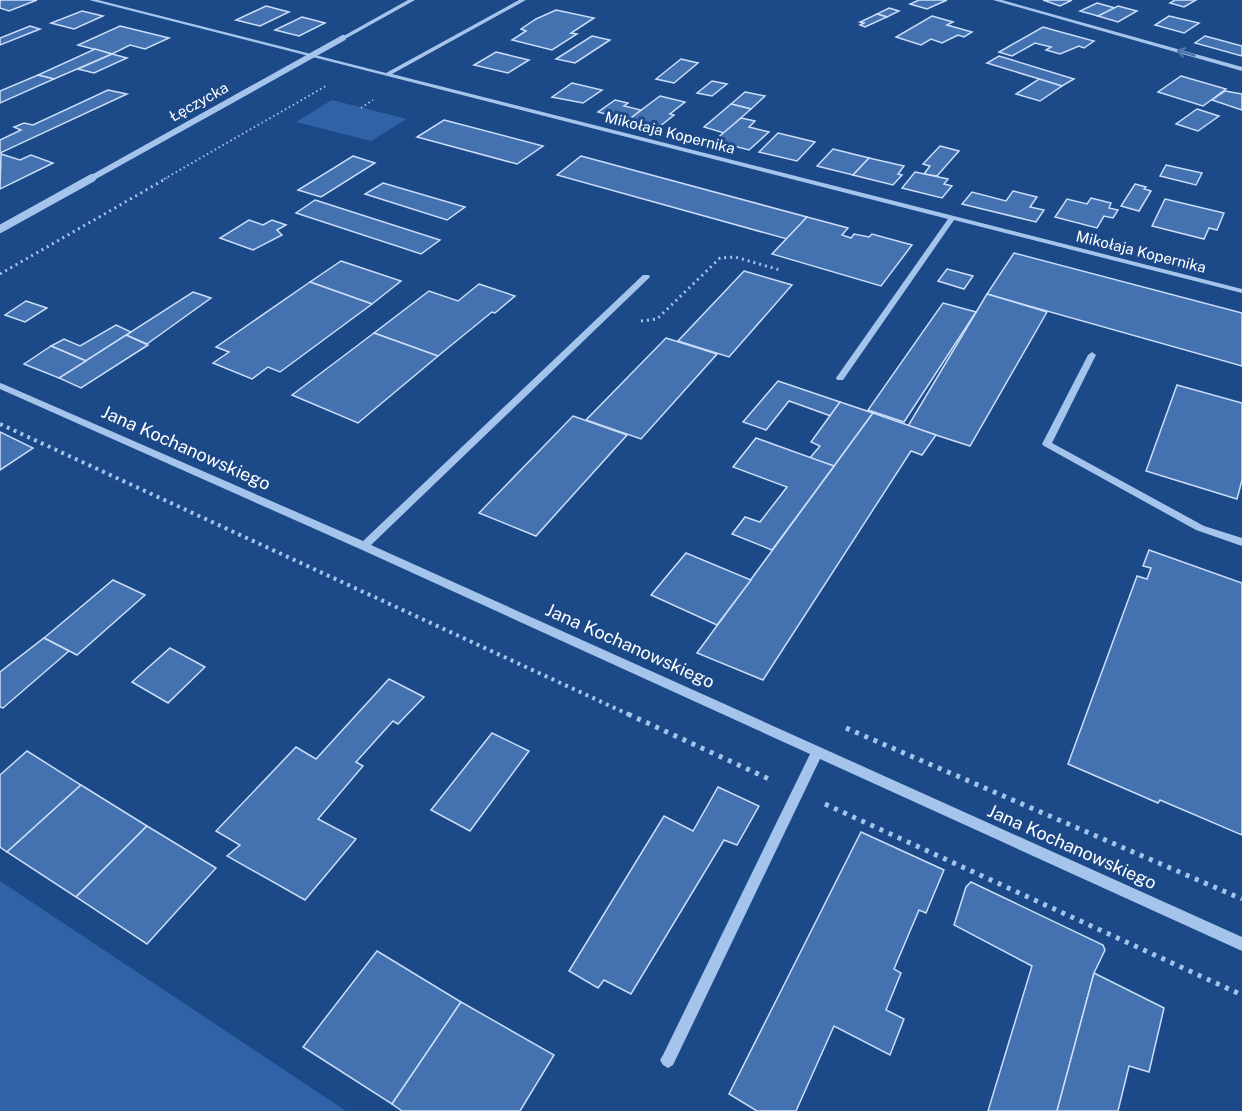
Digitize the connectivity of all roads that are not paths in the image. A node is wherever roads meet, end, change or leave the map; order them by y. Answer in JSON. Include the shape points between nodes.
{"nodes":[{"id":1,"x":92,"y":0,"type":"edge"},
{"id":2,"x":412,"y":0,"type":"edge"},
{"id":3,"x":523,"y":0,"type":"edge"},
{"id":4,"x":996,"y":0,"type":"edge"},
{"id":5,"x":1242,"y":69,"type":"edge"},
{"id":6,"x":386,"y":75,"type":"junction"},
{"id":7,"x":952,"y":218,"type":"junction"},
{"id":8,"x":0,"y":229,"type":"edge"},
{"id":9,"x":646,"y":277,"type":"dead end"},
{"id":10,"x":1242,"y":291,"type":"edge"},
{"id":11,"x":1092,"y":356,"type":"dead end"},
{"id":12,"x":840,"y":378,"type":"dead end"},
{"id":13,"x":0,"y":386,"type":"edge"},
{"id":14,"x":1242,"y":542,"type":"edge"},
{"id":15,"x":364,"y":546,"type":"junction"},
{"id":16,"x":818,"y":751,"type":"junction"},
{"id":17,"x":1242,"y":944,"type":"edge"},
{"id":18,"x":668,"y":1060,"type":"dead end"}],
"edges":[{"from":1,"to":6,"type":"street","name":"Mikołaja Kopernika"},
{"from":2,"to":8,"type":"street","name":"Łęczycka","bridge":true},
{"from":3,"to":6,"type":"street"},
{"from":5,"to":4,"type":"street","one_way":true},
{"from":6,"to":7,"type":"street","name":"Mikołaja Kopernika"},
{"from":7,"to":10,"type":"street","name":"Mikołaja Kopernika"},
{"from":7,"to":12,"type":"street"},
{"from":9,"to":15,"type":"street"},
{"from":11,"to":14,"type":"street","via":[[1047,444],[1200,528]]},
{"from":13,"to":15,"type":"street","name":"Jana Kochanowskiego"},
{"from":15,"to":16,"type":"street","name":"Jana Kochanowskiego"},
{"from":16,"to":17,"type":"street","name":"Jana Kochanowskiego"},
{"from":16,"to":18,"type":"street"}]}
